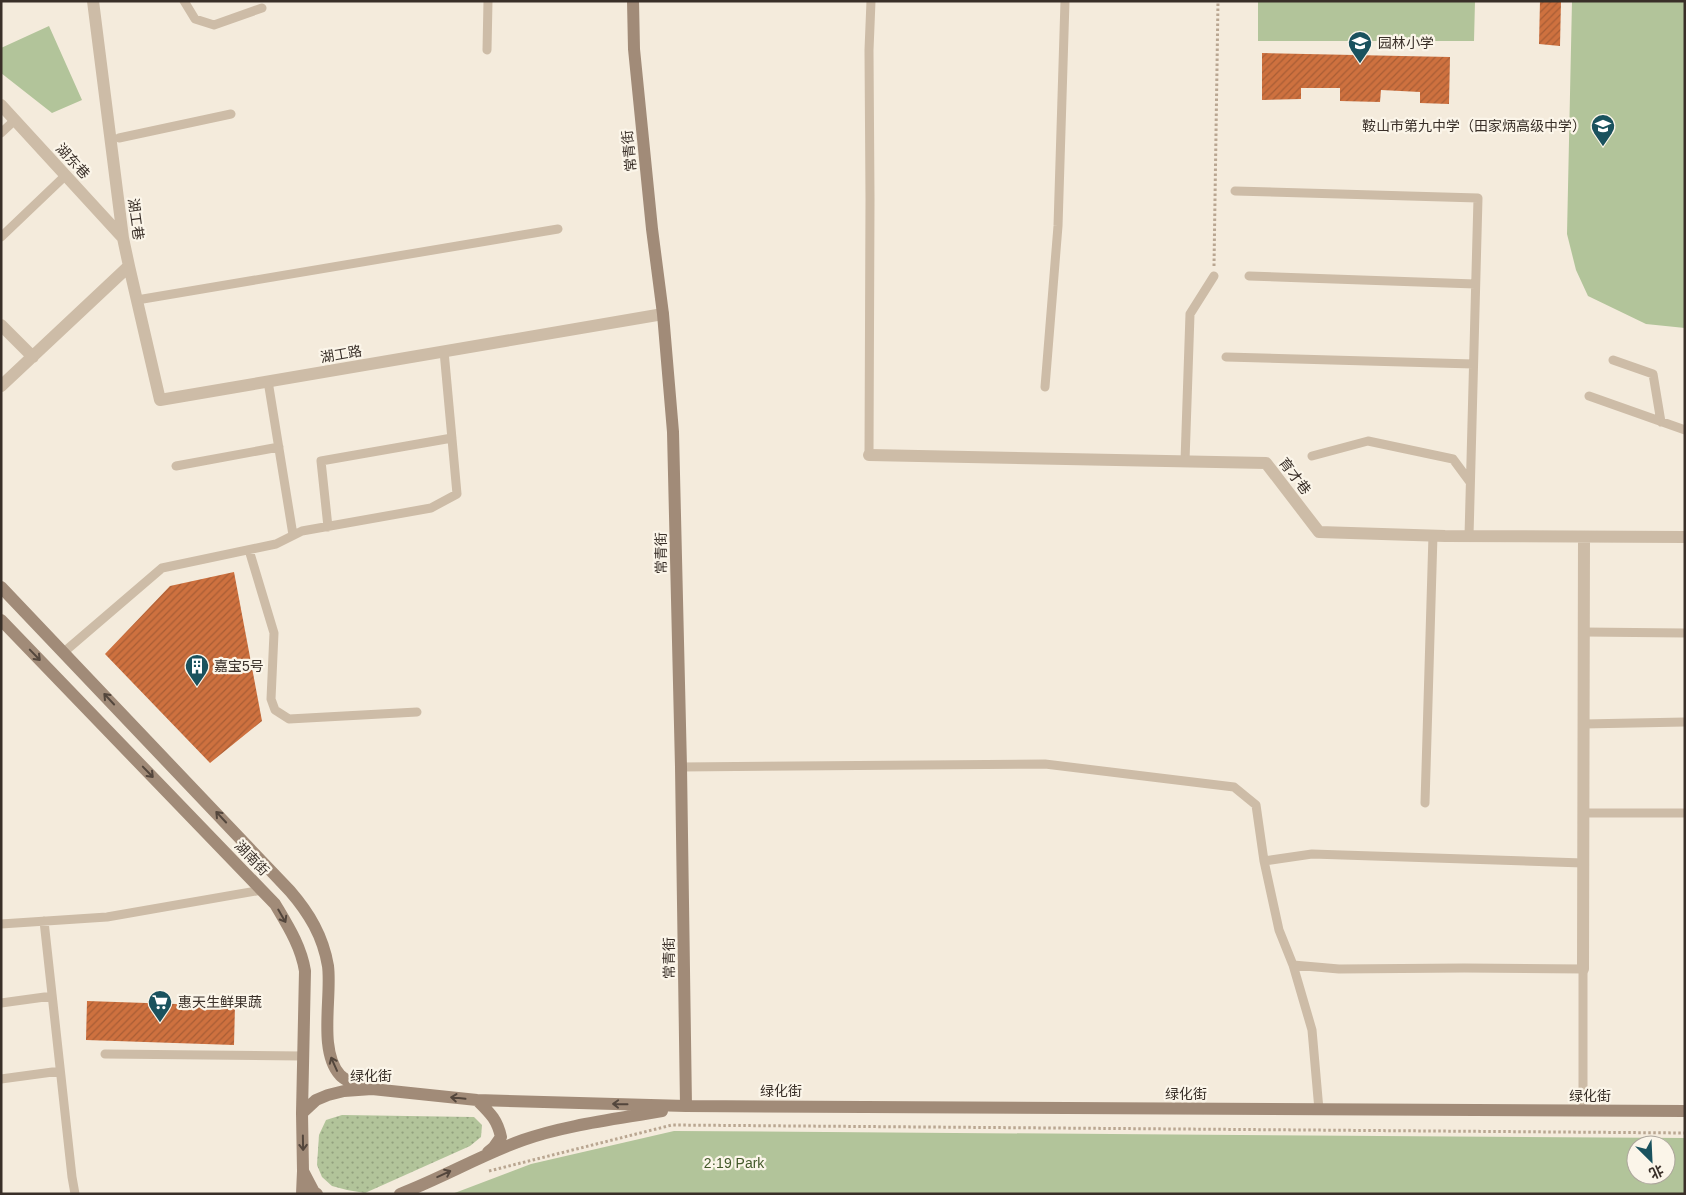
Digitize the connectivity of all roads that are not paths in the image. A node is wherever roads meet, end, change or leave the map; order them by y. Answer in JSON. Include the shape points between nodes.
{"nodes":[{"id":1,"x":93,"y":1,"type":"edge"},
{"id":2,"x":184,"y":1,"type":"edge"},
{"id":3,"x":488,"y":1,"type":"edge"},
{"id":4,"x":633,"y":1,"type":"edge"},
{"id":5,"x":871,"y":1,"type":"edge"},
{"id":6,"x":1065,"y":1,"type":"edge"},
{"id":7,"x":262,"y":8,"type":"dead end"},
{"id":8,"x":487,"y":50,"type":"dead end"},
{"id":9,"x":1,"y":105,"type":"edge"},
{"id":10,"x":231,"y":114,"type":"dead end"},
{"id":11,"x":15,"y":120,"type":"junction"},
{"id":12,"x":1,"y":133,"type":"edge"},
{"id":13,"x":119,"y":138,"type":"dead end"},
{"id":14,"x":66,"y":175,"type":"junction"},
{"id":15,"x":1235,"y":191,"type":"dead end"},
{"id":16,"x":558,"y":229,"type":"dead end"},
{"id":17,"x":1,"y":237,"type":"edge"},
{"id":18,"x":123,"y":238,"type":"junction"},
{"id":19,"x":129,"y":266,"type":"junction"},
{"id":20,"x":1214,"y":276,"type":"road end"},
{"id":21,"x":1249,"y":276,"type":"dead end"},
{"id":22,"x":1475,"y":284,"type":"junction"},
{"id":23,"x":137,"y":300,"type":"junction"},
{"id":24,"x":663,"y":314,"type":"junction"},
{"id":25,"x":1,"y":325,"type":"edge"},
{"id":26,"x":444,"y":351,"type":"junction"},
{"id":27,"x":33,"y":357,"type":"junction"},
{"id":28,"x":1226,"y":357,"type":"dead end"},
{"id":29,"x":1613,"y":360,"type":"dead end"},
{"id":30,"x":1473,"y":364,"type":"junction"},
{"id":31,"x":268,"y":381,"type":"junction"},
{"id":32,"x":1,"y":386,"type":"edge"},
{"id":33,"x":1044,"y":387,"type":"dead end"},
{"id":34,"x":1589,"y":396,"type":"dead end"},
{"id":35,"x":1661,"y":422,"type":"junction"},
{"id":36,"x":1685,"y":430,"type":"edge"},
{"id":37,"x":452,"y":438,"type":"junction"},
{"id":38,"x":279,"y":447,"type":"junction"},
{"id":39,"x":869,"y":455,"type":"joint"},
{"id":40,"x":1312,"y":456,"type":"dead end"},
{"id":41,"x":1185,"y":461,"type":"junction"},
{"id":42,"x":176,"y":466,"type":"dead end"},
{"id":43,"x":1470,"y":482,"type":"junction"},
{"id":44,"x":328,"y":526,"type":"junction"},
{"id":45,"x":293,"y":535,"type":"junction"},
{"id":46,"x":1433,"y":535,"type":"junction"},
{"id":47,"x":1468,"y":536,"type":"junction"},
{"id":48,"x":1584,"y":537,"type":"junction"},
{"id":49,"x":1685,"y":537,"type":"edge"},
{"id":50,"x":249,"y":550,"type":"junction"},
{"id":51,"x":1,"y":587,"type":"edge"},
{"id":52,"x":1,"y":620,"type":"edge"},
{"id":53,"x":1584,"y":632,"type":"junction"},
{"id":54,"x":1685,"y":633,"type":"edge"},
{"id":55,"x":64,"y":652,"type":"junction"},
{"id":56,"x":417,"y":712,"type":"dead end"},
{"id":57,"x":1685,"y":722,"type":"edge"},
{"id":58,"x":1584,"y":724,"type":"junction"},
{"id":59,"x":681,"y":767,"type":"junction"},
{"id":60,"x":1425,"y":803,"type":"dead end"},
{"id":61,"x":1685,"y":812,"type":"edge"},
{"id":62,"x":1583,"y":813,"type":"junction"},
{"id":63,"x":1264,"y":861,"type":"junction"},
{"id":64,"x":1583,"y":864,"type":"junction"},
{"id":65,"x":262,"y":890,"type":"junction"},
{"id":66,"x":44,"y":921,"type":"junction"},
{"id":67,"x":1,"y":924,"type":"edge"},
{"id":68,"x":1293,"y":965,"type":"junction"},
{"id":69,"x":1584,"y":969,"type":"junction"},
{"id":70,"x":52,"y":996,"type":"junction"},
{"id":71,"x":1,"y":1003,"type":"edge"},
{"id":72,"x":105,"y":1054,"type":"dead end"},
{"id":73,"x":303,"y":1056,"type":"junction"},
{"id":74,"x":60,"y":1070,"type":"junction"},
{"id":75,"x":1,"y":1079,"type":"edge"},
{"id":76,"x":372,"y":1089,"type":"junction"},
{"id":77,"x":477,"y":1100,"type":"junction"},
{"id":78,"x":686,"y":1106,"type":"junction"},
{"id":79,"x":1319,"y":1110,"type":"junction"},
{"id":80,"x":1583,"y":1111,"type":"junction"},
{"id":81,"x":1685,"y":1111,"type":"edge"},
{"id":82,"x":302,"y":1114,"type":"junction"},
{"id":83,"x":484,"y":1156,"type":"junction"},
{"id":84,"x":303,"y":1171,"type":"junction"},
{"id":85,"x":75,"y":1194,"type":"edge"},
{"id":86,"x":302,"y":1194,"type":"edge"},
{"id":87,"x":317,"y":1194,"type":"edge"},
{"id":88,"x":400,"y":1194,"type":"edge"}],
"edges":[{"from":1,"to":18,"type":"street","name":"湖工巷"},
{"from":2,"to":7,"type":"lane","via":[[195,19],[214,25]]},
{"from":3,"to":8,"type":"lane"},
{"from":4,"to":24,"type":"main road","name":"常青街","via":[[634,49]]},
{"from":5,"to":39,"type":"lane"},
{"from":6,"to":33,"type":"lane","via":[[1058,226]]},
{"from":9,"to":11,"type":"street","name":"湖东巷"},
{"from":10,"to":13,"type":"lane"},
{"from":11,"to":12,"type":"lane"},
{"from":11,"to":14,"type":"street","name":"湖东巷"},
{"from":14,"to":17,"type":"lane"},
{"from":14,"to":18,"type":"street","name":"湖东巷"},
{"from":15,"to":22,"type":"lane","via":[[1478,198]]},
{"from":16,"to":23,"type":"lane"},
{"from":18,"to":19,"type":"street","name":"湖工巷"},
{"from":19,"to":23,"type":"street","name":"湖工路"},
{"from":19,"to":27,"type":"street"},
{"from":20,"to":41,"type":"lane","via":[[1190,314]]},
{"from":21,"to":22,"type":"lane"},
{"from":22,"to":30,"type":"lane"},
{"from":23,"to":31,"type":"street","name":"湖工路","via":[[160,400]]},
{"from":24,"to":26,"type":"street","name":"湖工路"},
{"from":24,"to":59,"type":"main road","name":"常青街","via":[[673,432]]},
{"from":25,"to":27,"type":"street"},
{"from":26,"to":31,"type":"street","name":"湖工路"},
{"from":26,"to":37,"type":"lane"},
{"from":27,"to":32,"type":"street"},
{"from":28,"to":30,"type":"lane"},
{"from":29,"to":35,"type":"lane","via":[[1653,374]]},
{"from":30,"to":43,"type":"lane"},
{"from":31,"to":38,"type":"lane"},
{"from":34,"to":35,"type":"lane"},
{"from":35,"to":36,"type":"lane"},
{"from":37,"to":44,"type":"lane","via":[[457,494],[431,508]]},
{"from":37,"to":44,"type":"lane","via":[[321,461]]},
{"from":38,"to":42,"type":"lane"},
{"from":38,"to":45,"type":"lane"},
{"from":39,"to":41,"type":"street","name":"育才巷"},
{"from":40,"to":43,"type":"lane","via":[[1368,441],[1453,459]]},
{"from":41,"to":46,"type":"street","name":"育才巷","via":[[1266,463],[1319,532]]},
{"from":43,"to":47,"type":"lane"},
{"from":44,"to":45,"type":"lane"},
{"from":45,"to":50,"type":"lane","via":[[276,544]]},
{"from":46,"to":47,"type":"street","name":"育才巷"},
{"from":46,"to":60,"type":"lane"},
{"from":47,"to":48,"type":"street","name":"育才巷"},
{"from":48,"to":49,"type":"street","name":"育才巷"},
{"from":48,"to":53,"type":"street"},
{"from":50,"to":55,"type":"lane","via":[[162,568]]},
{"from":50,"to":56,"type":"lane","via":[[274,633],[271,699],[276,710],[289,719]]},
{"from":51,"to":55,"type":"main road","name":"湖南街"},
{"from":52,"to":65,"type":"main road","name":"湖南街","one_way":true},
{"from":53,"to":54,"type":"lane"},
{"from":53,"to":58,"type":"street"},
{"from":76,"to":55,"type":"main road","name":"湖南街","one_way":true,"via":[[340,1076],[333,1064],[328,1048],[328,967],[318,932],[307,910]]},
{"from":57,"to":58,"type":"lane"},
{"from":58,"to":62,"type":"street"},
{"from":59,"to":63,"type":"lane","via":[[1045,764],[1234,787],[1256,805]]},
{"from":59,"to":78,"type":"main road","name":"常青街"},
{"from":61,"to":62,"type":"lane"},
{"from":62,"to":64,"type":"street"},
{"from":63,"to":64,"type":"lane","via":[[1312,854]]},
{"from":63,"to":68,"type":"lane","via":[[1279,930]]},
{"from":64,"to":69,"type":"street"},
{"from":65,"to":66,"type":"lane","via":[[107,917]]},
{"from":65,"to":73,"type":"main road","name":"湖南街","one_way":true,"via":[[275,904],[303,957]]},
{"from":66,"to":67,"type":"lane"},
{"from":66,"to":70,"type":"lane"},
{"from":68,"to":69,"type":"lane","via":[[1339,969]]},
{"from":68,"to":79,"type":"lane","via":[[1312,1030]]},
{"from":69,"to":80,"type":"lane"},
{"from":70,"to":71,"type":"lane"},
{"from":70,"to":74,"type":"lane"},
{"from":72,"to":73,"type":"lane"},
{"from":73,"to":82,"type":"main road","name":"湖南街"},
{"from":74,"to":75,"type":"lane"},
{"from":74,"to":85,"type":"lane"},
{"from":77,"to":76,"type":"main road","name":"绿化街","one_way":true},
{"from":76,"to":82,"type":"main road","name":"绿化街","via":[[328,1095],[316,1100]]},
{"from":78,"to":77,"type":"main road","name":"绿化街","one_way":true},
{"from":77,"to":83,"type":"main road","via":[[493,1115],[501,1137]]},
{"from":78,"to":79,"type":"main road","name":"绿化街"},
{"from":78,"to":83,"type":"main road","name":"绿化街","via":[[565,1128],[525,1139]]},
{"from":79,"to":80,"type":"main road","name":"绿化街"},
{"from":80,"to":81,"type":"main road","name":"绿化街"},
{"from":82,"to":84,"type":"main road","name":"湖南街","one_way":true},
{"from":88,"to":83,"type":"main road","name":"绿化街","one_way":true},
{"from":84,"to":86,"type":"main road","name":"湖南街"},
{"from":84,"to":87,"type":"main road"}]}
